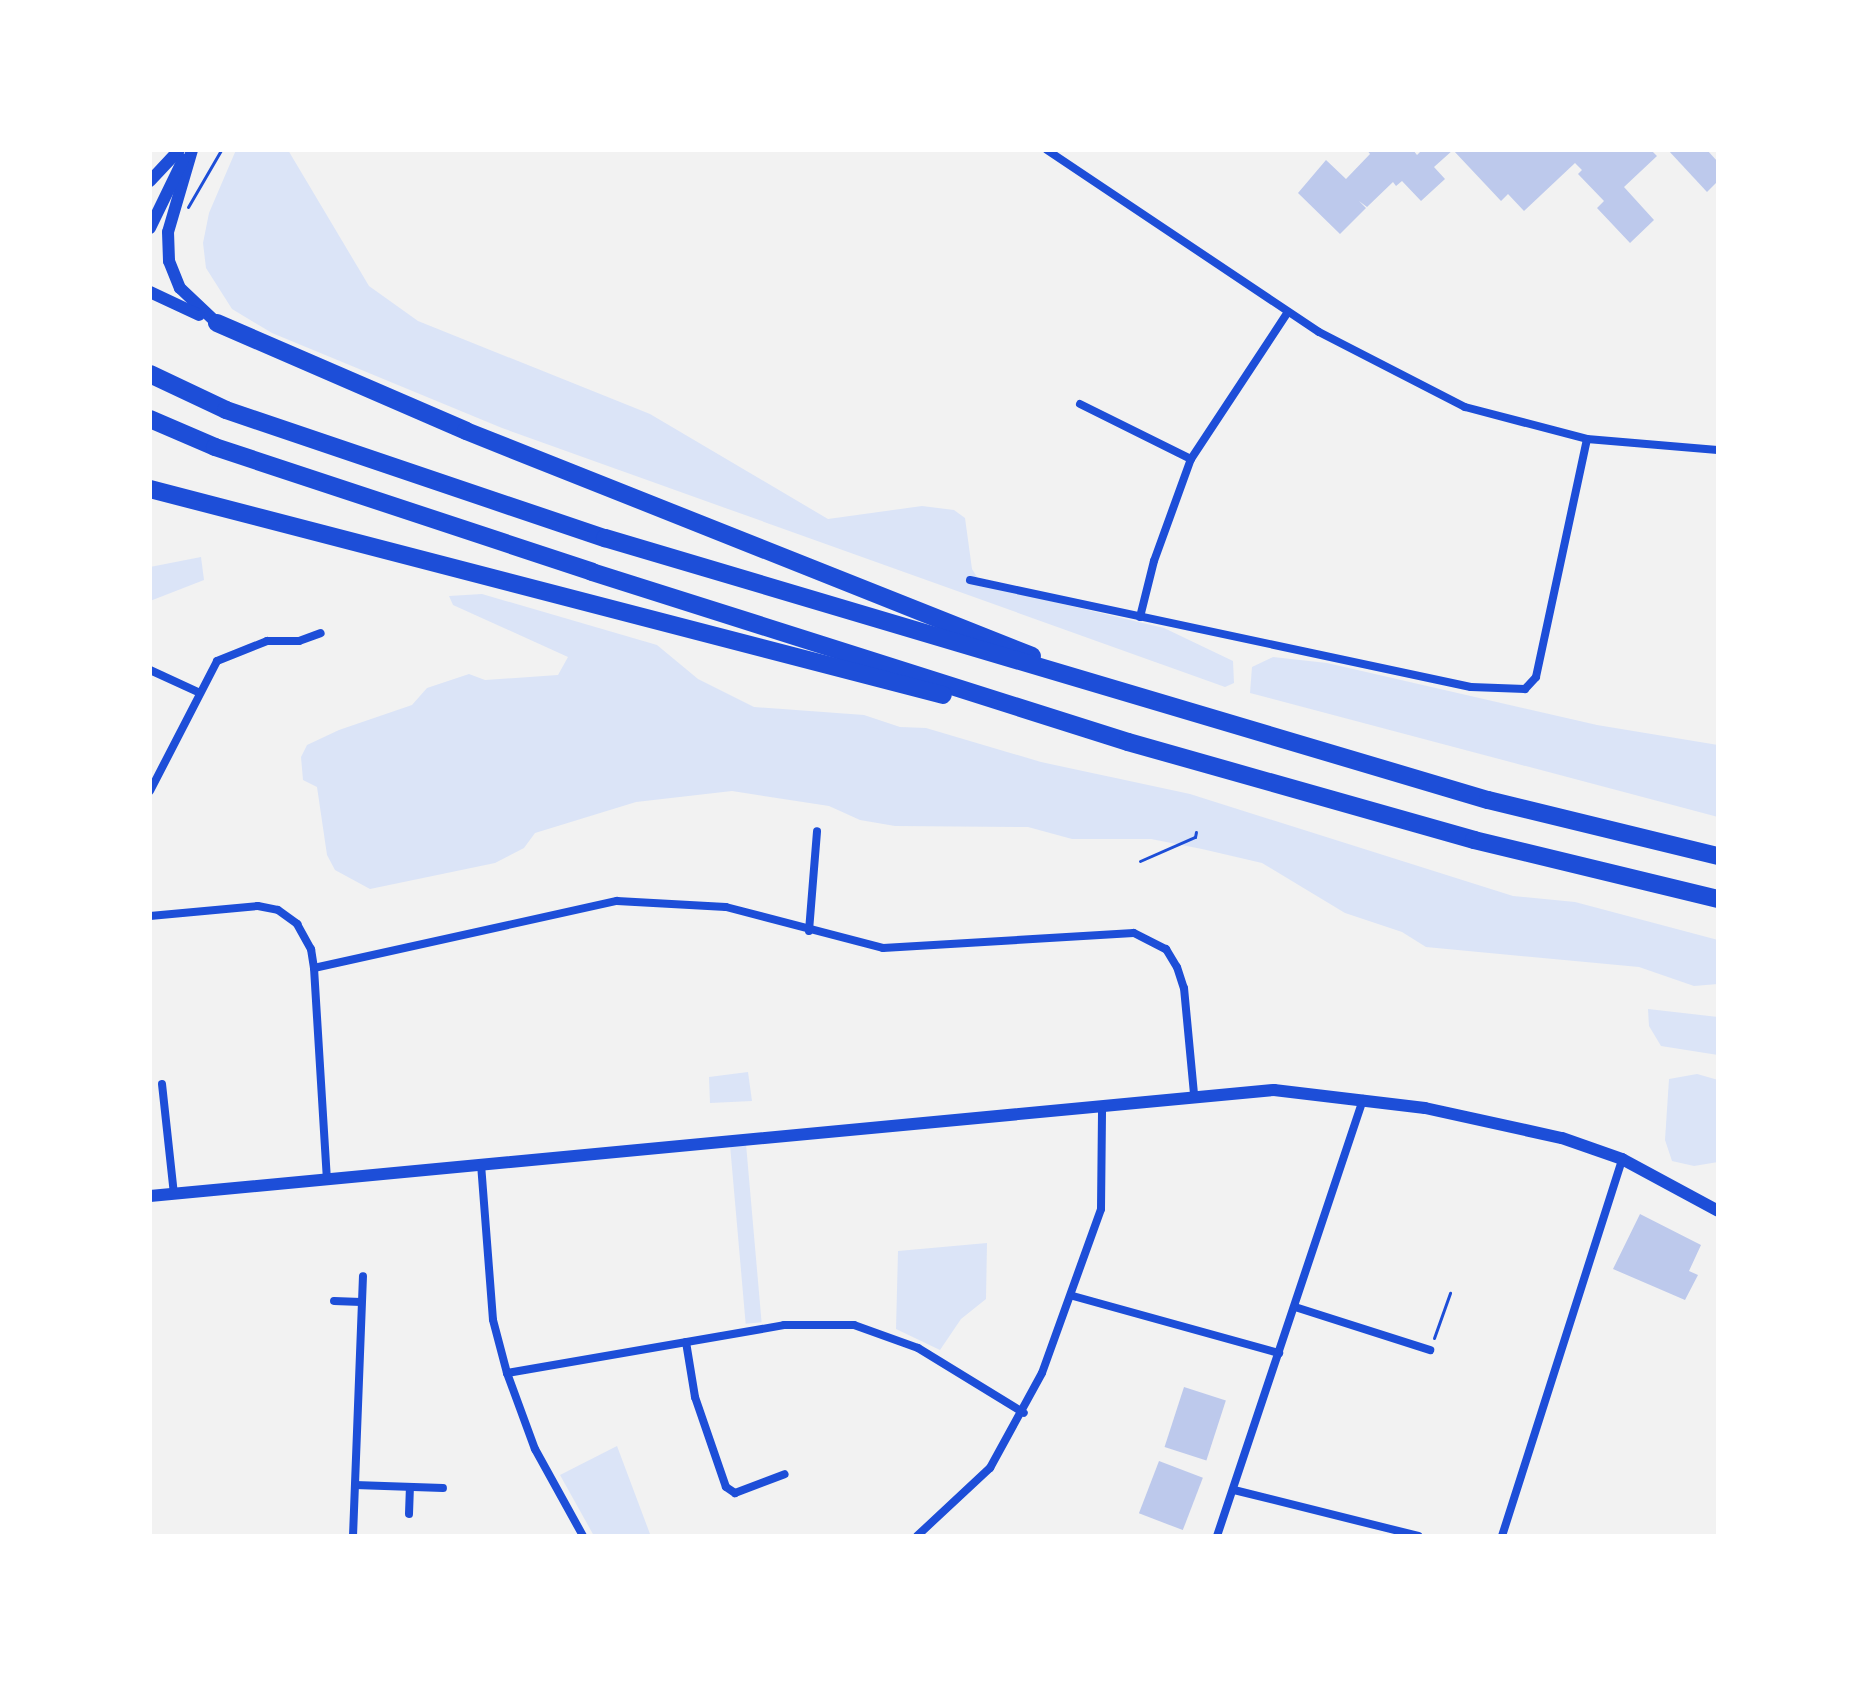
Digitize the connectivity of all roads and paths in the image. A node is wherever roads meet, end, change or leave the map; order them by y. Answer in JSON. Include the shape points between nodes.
{"nodes":[{"id":1,"x":179,"y":150,"type":"edge"},
{"id":2,"x":190,"y":150,"type":"edge"},
{"id":3,"x":221,"y":150,"type":"edge"},
{"id":4,"x":1047,"y":150,"type":"edge"},
{"id":5,"x":1062,"y":154,"type":"edge"},
{"id":6,"x":150,"y":181,"type":"edge"},
{"id":7,"x":190,"y":207,"type":"dead end"},
{"id":8,"x":150,"y":228,"type":"edge"},
{"id":9,"x":150,"y":292,"type":"edge"},
{"id":10,"x":1288,"y":312,"type":"junction"},
{"id":11,"x":217,"y":323,"type":"junction"},
{"id":12,"x":150,"y":374,"type":"edge"},
{"id":13,"x":1080,"y":404,"type":"dead end"},
{"id":14,"x":150,"y":419,"type":"edge"},
{"id":15,"x":1587,"y":439,"type":"junction"},
{"id":16,"x":1718,"y":450,"type":"edge"},
{"id":17,"x":1191,"y":459,"type":"junction"},
{"id":18,"x":150,"y":489,"type":"edge"},
{"id":19,"x":150,"y":495,"type":"edge"},
{"id":20,"x":179,"y":498,"type":"junction"},
{"id":21,"x":970,"y":580,"type":"dead end"},
{"id":22,"x":1140,"y":617,"type":"junction"},
{"id":23,"x":321,"y":633,"type":"dead end"},
{"id":24,"x":150,"y":670,"type":"edge"},
{"id":25,"x":198,"y":692,"type":"junction"},
{"id":26,"x":1139,"y":700,"type":"junction"},
{"id":27,"x":1128,"y":742,"type":"junction"},
{"id":28,"x":150,"y":791,"type":"edge"},
{"id":29,"x":817,"y":831,"type":"dead end"},
{"id":30,"x":1196,"y":832,"type":"dead end"},
{"id":31,"x":1718,"y":856,"type":"edge"},
{"id":32,"x":1140,"y":861,"type":"dead end"},
{"id":33,"x":1718,"y":899,"type":"edge"},
{"id":34,"x":150,"y":916,"type":"edge"},
{"id":35,"x":809,"y":931,"type":"junction"},
{"id":36,"x":314,"y":968,"type":"junction"},
{"id":37,"x":162,"y":1084,"type":"dead end"},
{"id":38,"x":1194,"y":1094,"type":"junction"},
{"id":39,"x":1364,"y":1098,"type":"junction"},
{"id":40,"x":1102,"y":1103,"type":"junction"},
{"id":41,"x":1622,"y":1159,"type":"junction"},
{"id":42,"x":480,"y":1163,"type":"junction"},
{"id":43,"x":327,"y":1181,"type":"junction"},
{"id":44,"x":174,"y":1194,"type":"junction"},
{"id":45,"x":150,"y":1196,"type":"edge"},
{"id":46,"x":1718,"y":1211,"type":"edge"},
{"id":47,"x":363,"y":1276,"type":"dead end"},
{"id":48,"x":1450,"y":1293,"type":"dead end"},
{"id":49,"x":1073,"y":1296,"type":"junction"},
{"id":50,"x":334,"y":1301,"type":"dead end"},
{"id":51,"x":361,"y":1302,"type":"junction"},
{"id":52,"x":1295,"y":1307,"type":"junction"},
{"id":53,"x":686,"y":1342,"type":"junction"},
{"id":54,"x":1430,"y":1350,"type":"joint"},
{"id":55,"x":1279,"y":1353,"type":"junction"},
{"id":56,"x":507,"y":1373,"type":"junction"},
{"id":57,"x":1024,"y":1413,"type":"junction"},
{"id":58,"x":785,"y":1474,"type":"dead end"},
{"id":59,"x":355,"y":1485,"type":"junction"},
{"id":60,"x":410,"y":1487,"type":"junction"},
{"id":61,"x":443,"y":1488,"type":"dead end"},
{"id":62,"x":1234,"y":1490,"type":"junction"},
{"id":63,"x":409,"y":1514,"type":"dead end"},
{"id":64,"x":353,"y":1536,"type":"edge"},
{"id":65,"x":583,"y":1536,"type":"edge"},
{"id":66,"x":917,"y":1536,"type":"edge"},
{"id":67,"x":1217,"y":1536,"type":"edge"},
{"id":68,"x":1418,"y":1536,"type":"edge"},
{"id":69,"x":1502,"y":1536,"type":"edge"}],
"edges":[{"from":1,"to":6,"type":"street"},
{"from":2,"to":8,"type":"street"},
{"from":2,"to":11,"type":"street","via":[[168,232],[169,261],[180,288]]},
{"from":3,"to":7,"type":"path"},
{"from":4,"to":5,"type":"street"},
{"from":5,"to":10,"type":"street"},
{"from":9,"to":11,"type":"street"},
{"from":10,"to":15,"type":"street","via":[[1395,375],[1465,407]]},
{"from":10,"to":17,"type":"street"},
{"from":11,"to":26,"type":"highway","via":[[466,431]]},
{"from":12,"to":26,"type":"highway","via":[[226,410],[590,533]]},
{"from":13,"to":17,"type":"street"},
{"from":14,"to":27,"type":"highway","via":[[215,447],[592,572]]},
{"from":15,"to":16,"type":"street"},
{"from":15,"to":22,"type":"street","via":[[1536,677],[1525,689],[1471,687]]},
{"from":17,"to":22,"type":"street"},
{"from":18,"to":20,"type":"highway"},
{"from":19,"to":20,"type":"highway"},
{"from":20,"to":27,"type":"highway"},
{"from":21,"to":22,"type":"street"},
{"from":23,"to":25,"type":"street","via":[[239,650],[217,661]]},
{"from":24,"to":25,"type":"street"},
{"from":25,"to":28,"type":"street"},
{"from":26,"to":31,"type":"highway","via":[[1488,800]]},
{"from":27,"to":33,"type":"highway","via":[[1474,840]]},
{"from":29,"to":35,"type":"street"},
{"from":30,"to":32,"type":"path"},
{"from":34,"to":36,"type":"street","via":[[258,906],[278,910],[297,924],[311,949]]},
{"from":35,"to":36,"type":"street","via":[[726,907],[617,901]]},
{"from":35,"to":38,"type":"street","via":[[883,948],[1111,932],[1151,939],[1166,949],[1184,988]]},
{"from":36,"to":43,"type":"street"},
{"from":37,"to":44,"type":"street"},
{"from":38,"to":39,"type":"street","via":[[1274,1090]]},
{"from":38,"to":40,"type":"street"},
{"from":39,"to":41,"type":"street","via":[[1498,1122]]},
{"from":39,"to":52,"type":"street"},
{"from":40,"to":42,"type":"street"},
{"from":40,"to":49,"type":"street","via":[[1101,1209]]},
{"from":41,"to":46,"type":"street"},
{"from":41,"to":69,"type":"street"},
{"from":42,"to":43,"type":"street"},
{"from":42,"to":56,"type":"street","via":[[493,1320]]},
{"from":43,"to":44,"type":"street"},
{"from":44,"to":45,"type":"street"},
{"from":47,"to":51,"type":"street"},
{"from":48,"to":54,"type":"path"},
{"from":49,"to":55,"type":"street"},
{"from":49,"to":57,"type":"street"},
{"from":50,"to":51,"type":"street"},
{"from":51,"to":59,"type":"street"},
{"from":52,"to":54,"type":"street"},
{"from":52,"to":55,"type":"street"},
{"from":53,"to":56,"type":"street"},
{"from":53,"to":57,"type":"street","via":[[784,1325],[854,1325],[918,1348]]},
{"from":53,"to":58,"type":"street","via":[[695,1397],[726,1487],[735,1493]]},
{"from":55,"to":62,"type":"street"},
{"from":56,"to":65,"type":"street","via":[[535,1449]]},
{"from":57,"to":66,"type":"street","via":[[990,1468]]},
{"from":59,"to":60,"type":"street"},
{"from":59,"to":64,"type":"street"},
{"from":60,"to":61,"type":"street"},
{"from":60,"to":63,"type":"street"},
{"from":62,"to":67,"type":"street"},
{"from":62,"to":68,"type":"street"}]}
